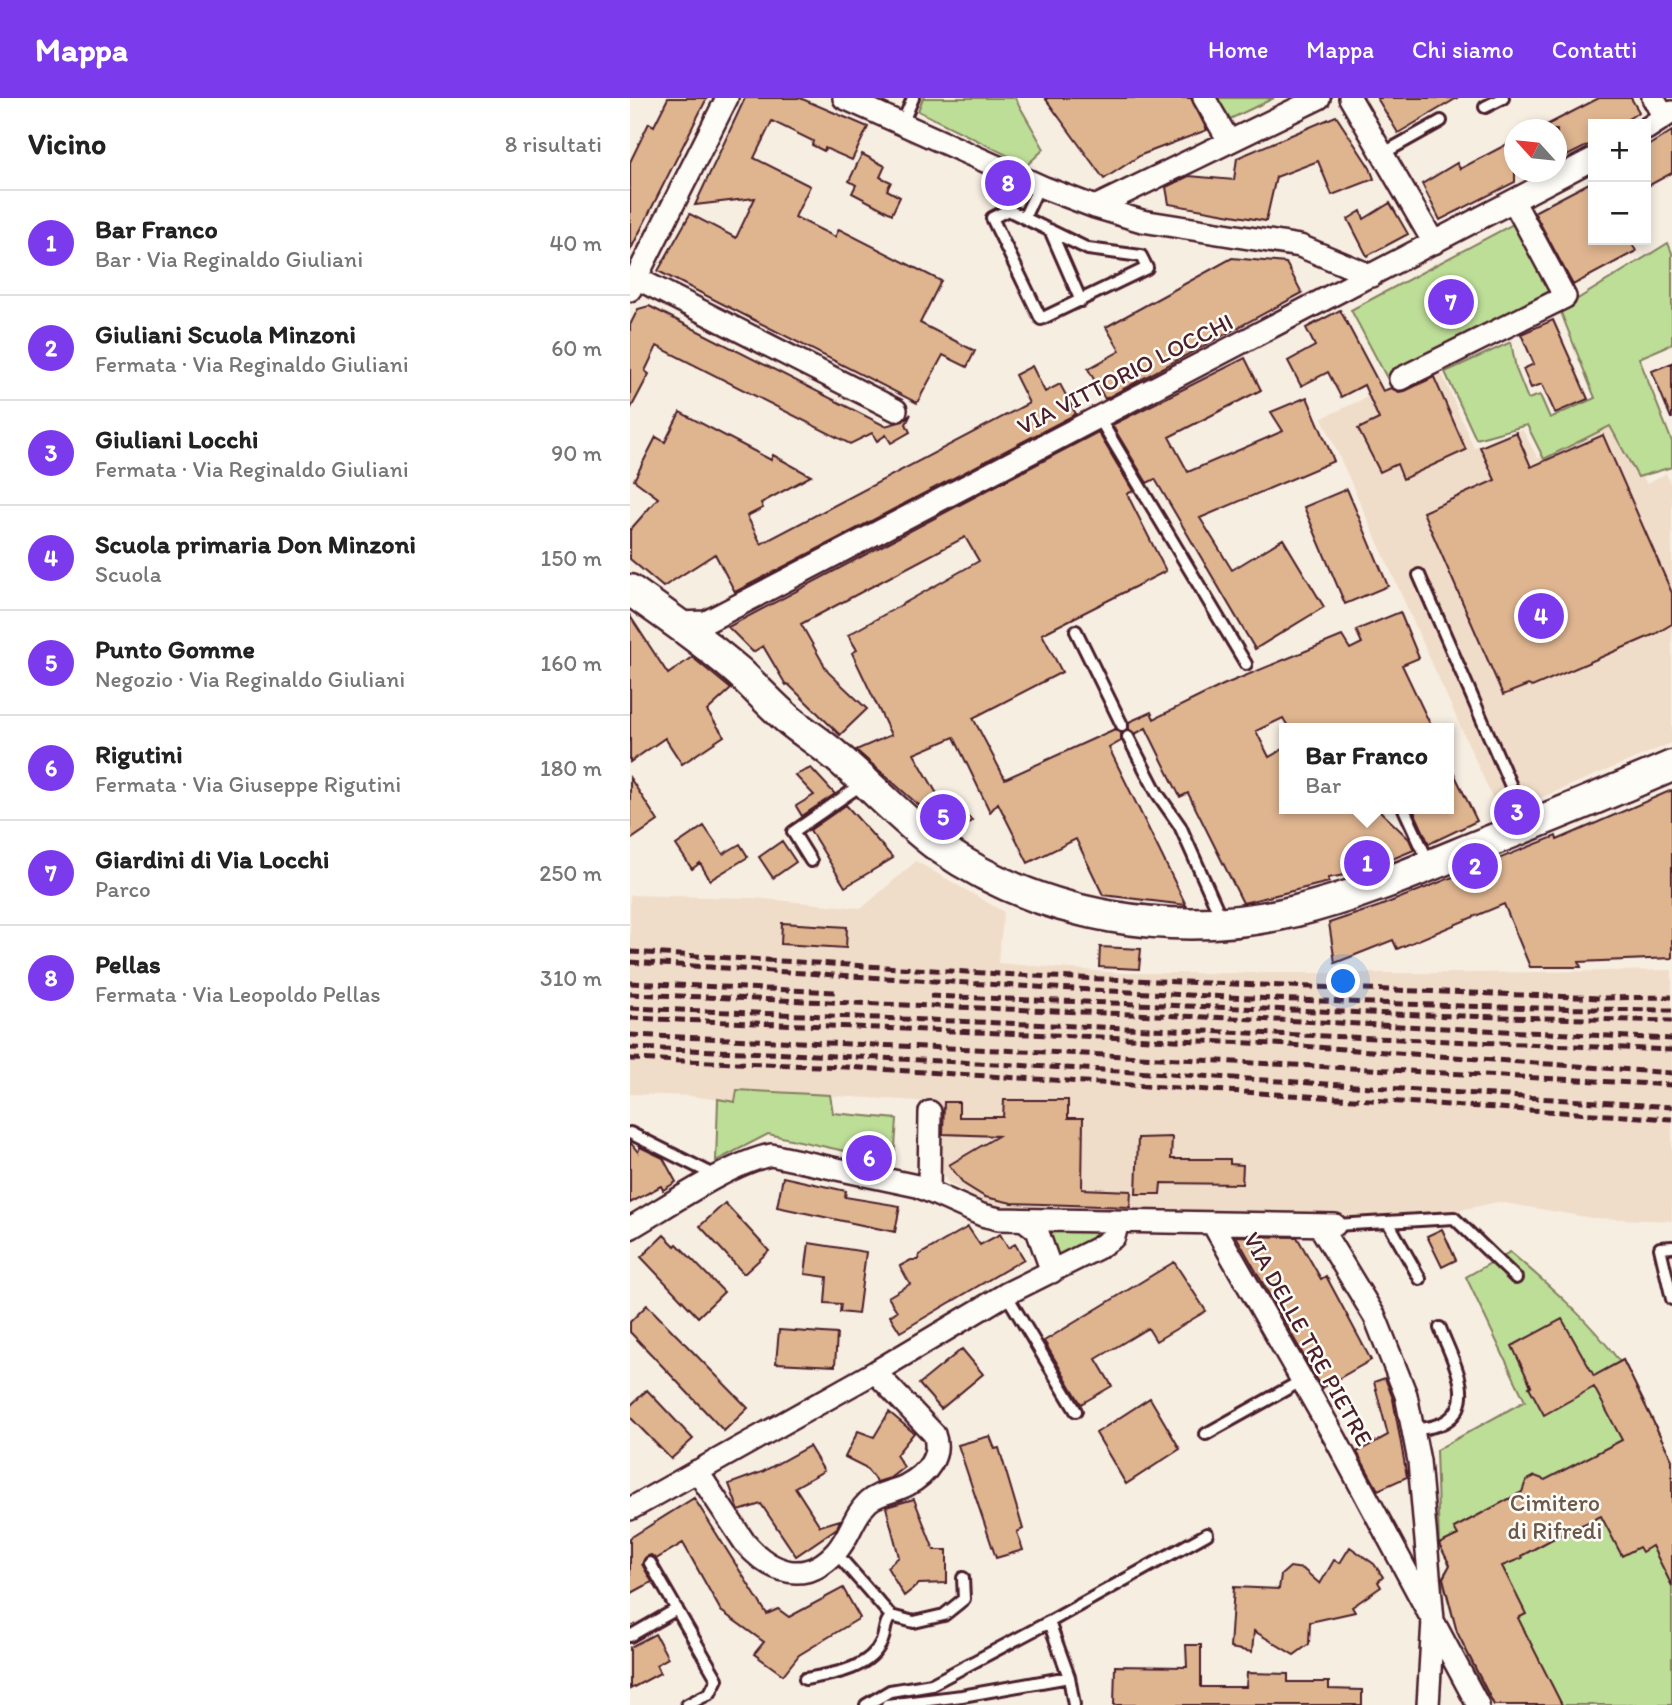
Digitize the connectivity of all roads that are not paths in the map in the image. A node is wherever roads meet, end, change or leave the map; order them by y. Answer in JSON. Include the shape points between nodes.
{"nodes":[{"id":1,"x":727,"y":98,"type":"edge"},
{"id":2,"x":844,"y":98,"type":"edge"},
{"id":3,"x":913,"y":98,"type":"edge"},
{"id":4,"x":1204,"y":98,"type":"edge"},
{"id":5,"x":1319,"y":98,"type":"edge"},
{"id":6,"x":1350,"y":98,"type":"edge"},
{"id":7,"x":1503,"y":98,"type":"edge"},
{"id":8,"x":1653,"y":98,"type":"edge"},
{"id":9,"x":1485,"y":107,"type":"dead end"},
{"id":10,"x":1668,"y":114,"type":"edge"},
{"id":11,"x":1441,"y":121,"type":"dead end"},
{"id":12,"x":902,"y":124,"type":"junction"},
{"id":13,"x":1651,"y":126,"type":"edge"},
{"id":14,"x":1229,"y":141,"type":"junction"},
{"id":15,"x":1382,"y":154,"type":"junction"},
{"id":16,"x":1588,"y":162,"type":"edge"},
{"id":17,"x":1039,"y":186,"type":"junction"},
{"id":18,"x":1514,"y":202,"type":"junction"},
{"id":19,"x":1095,"y":207,"type":"junction"},
{"id":20,"x":1024,"y":218,"type":"junction"},
{"id":21,"x":1050,"y":230,"type":"junction"},
{"id":22,"x":1434,"y":243,"type":"junction"},
{"id":23,"x":1372,"y":276,"type":"junction"},
{"id":24,"x":633,"y":284,"type":"edge"},
{"id":25,"x":1081,"y":301,"type":"junction"},
{"id":26,"x":1400,"y":379,"type":"dead end"},
{"id":27,"x":896,"y":410,"type":"dead end"},
{"id":28,"x":1099,"y":418,"type":"junction"},
{"id":29,"x":630,"y":569,"type":"edge"},
{"id":30,"x":1419,"y":575,"type":"dead end"},
{"id":31,"x":630,"y":590,"type":"edge"},
{"id":32,"x":692,"y":623,"type":"junction"},
{"id":33,"x":1076,"y":631,"type":"dead end"},
{"id":34,"x":1247,"y":664,"type":"dead end"},
{"id":35,"x":1122,"y":725,"type":"dead end"},
{"id":36,"x":1128,"y":737,"type":"dead end"},
{"id":37,"x":1672,"y":766,"type":"edge"},
{"id":38,"x":864,"y":783,"type":"junction"},
{"id":39,"x":1406,"y":814,"type":"edge"},
{"id":40,"x":1528,"y":826,"type":"junction"},
{"id":41,"x":811,"y":861,"type":"dead end"},
{"id":42,"x":1430,"y":865,"type":"junction"},
{"id":43,"x":1224,"y":923,"type":"junction"},
{"id":44,"x":930,"y":1112,"type":"dead end"},
{"id":45,"x":630,"y":1133,"type":"edge"},
{"id":46,"x":718,"y":1177,"type":"junction"},
{"id":47,"x":929,"y":1191,"type":"junction"},
{"id":48,"x":1024,"y":1220,"type":"junction"},
{"id":49,"x":1118,"y":1222,"type":"junction"},
{"id":50,"x":1388,"y":1222,"type":"junction"},
{"id":51,"x":1213,"y":1224,"type":"junction"},
{"id":52,"x":1327,"y":1225,"type":"junction"},
{"id":53,"x":630,"y":1228,"type":"edge"},
{"id":54,"x":1672,"y":1247,"type":"edge"},
{"id":55,"x":1052,"y":1272,"type":"junction"},
{"id":56,"x":1516,"y":1278,"type":"dead end"},
{"id":57,"x":1420,"y":1279,"type":"dead end"},
{"id":58,"x":1006,"y":1294,"type":"junction"},
{"id":59,"x":1672,"y":1299,"type":"edge"},
{"id":60,"x":1440,"y":1328,"type":"dead end"},
{"id":61,"x":875,"y":1372,"type":"junction"},
{"id":62,"x":1301,"y":1381,"type":"junction"},
{"id":63,"x":1076,"y":1411,"type":"dead end"},
{"id":64,"x":1413,"y":1430,"type":"junction"},
{"id":65,"x":1206,"y":1434,"type":"dead end"},
{"id":66,"x":697,"y":1471,"type":"junction"},
{"id":67,"x":630,"y":1509,"type":"edge"},
{"id":68,"x":1207,"y":1534,"type":"dead end"},
{"id":69,"x":836,"y":1553,"type":"junction"},
{"id":70,"x":650,"y":1563,"type":"dead end"},
{"id":71,"x":963,"y":1578,"type":"dead end"},
{"id":72,"x":677,"y":1609,"type":"junction"},
{"id":73,"x":891,"y":1616,"type":"junction"},
{"id":74,"x":1433,"y":1620,"type":"junction"},
{"id":75,"x":1049,"y":1622,"type":"junction"},
{"id":76,"x":630,"y":1636,"type":"edge"},
{"id":77,"x":1069,"y":1677,"type":"junction"},
{"id":78,"x":805,"y":1679,"type":"dead end"},
{"id":79,"x":963,"y":1700,"type":"edge"},
{"id":80,"x":687,"y":1705,"type":"edge"},
{"id":81,"x":866,"y":1705,"type":"edge"},
{"id":82,"x":887,"y":1705,"type":"edge"},
{"id":83,"x":1074,"y":1705,"type":"edge"},
{"id":84,"x":1428,"y":1705,"type":"edge"},
{"id":85,"x":1478,"y":1705,"type":"edge"}],
"edges":[{"from":1,"to":24,"type":"street"},
{"from":2,"to":12,"type":"street"},
{"from":3,"to":12,"type":"lane"},
{"from":4,"to":14,"type":"street"},
{"from":5,"to":14,"type":"street"},
{"from":6,"to":15,"type":"street"},
{"from":7,"to":9,"type":"lane"},
{"from":8,"to":10,"type":"street"},
{"from":10,"to":13,"type":"street"},
{"from":11,"to":15,"type":"lane"},
{"from":12,"to":17,"type":"street"},
{"from":14,"to":19,"type":"street"},
{"from":15,"to":22,"type":"street"},
{"from":16,"to":18,"type":"street","name":"VIA VITTORIO LOCCHI"},
{"from":17,"to":19,"type":"street"},
{"from":17,"to":20,"type":"lane"},
{"from":18,"to":22,"type":"street","name":"VIA VITTORIO LOCCHI"},
{"from":18,"to":26,"type":"street","via":[[1565,297]]},
{"from":19,"to":23,"type":"street","via":[[1142,221],[1300,246]]},
{"from":20,"to":21,"type":"lane"},
{"from":20,"to":25,"type":"lane","via":[[1008,210],[992,218],[1041,319]]},
{"from":21,"to":25,"type":"lane"},
{"from":21,"to":25,"type":"lane","via":[[1088,249],[1141,256],[1147,268]]},
{"from":22,"to":23,"type":"street","name":"VIA VITTORIO LOCCHI"},
{"from":23,"to":28,"type":"street","name":"VIA VITTORIO LOCCHI"},
{"from":24,"to":27,"type":"street"},
{"from":28,"to":32,"type":"street","name":"VIA VITTORIO LOCCHI"},
{"from":28,"to":34,"type":"lane"},
{"from":29,"to":32,"type":"main road"},
{"from":30,"to":40,"type":"lane"},
{"from":31,"to":32,"type":"main road"},
{"from":32,"to":38,"type":"main road","via":[[789,720]]},
{"from":33,"to":35,"type":"lane"},
{"from":36,"to":43,"type":"lane","via":[[1180,826]]},
{"from":37,"to":40,"type":"main road"},
{"from":38,"to":41,"type":"lane","via":[[793,832]]},
{"from":38,"to":43,"type":"main road","via":[[938,846],[1020,891],[1109,915],[1169,923]]},
{"from":39,"to":42,"type":"lane"},
{"from":40,"to":42,"type":"main road"},
{"from":42,"to":43,"type":"main road","via":[[1323,904]]},
{"from":44,"to":47,"type":"street"},
{"from":45,"to":46,"type":"lane"},
{"from":46,"to":47,"type":"street","via":[[771,1155]]},
{"from":46,"to":53,"type":"street"},
{"from":47,"to":48,"type":"street","via":[[982,1215]]},
{"from":48,"to":49,"type":"street"},
{"from":48,"to":55,"type":"street","via":[[1037,1230]]},
{"from":49,"to":51,"type":"street"},
{"from":49,"to":55,"type":"street","via":[[1110,1241]]},
{"from":50,"to":52,"type":"lane","name":"VIA DELLE TRE PIETRE"},
{"from":50,"to":56,"type":"lane","name":"VIA DELLE TRE PIETRE","via":[[1454,1218]]},
{"from":50,"to":57,"type":"lane"},
{"from":51,"to":52,"type":"street","name":"VIA DELLE TRE PIETRE"},
{"from":51,"to":62,"type":"street","name":"VIA DELLE TRE PIETRE"},
{"from":52,"to":64,"type":"street","via":[[1399,1373]]},
{"from":54,"to":59,"type":"lane","via":[[1660,1248]]},
{"from":55,"to":58,"type":"street"},
{"from":58,"to":61,"type":"street"},
{"from":58,"to":63,"type":"lane"},
{"from":60,"to":64,"type":"lane","via":[[1460,1381],[1458,1409],[1449,1420]]},
{"from":61,"to":66,"type":"street"},
{"from":61,"to":69,"type":"street","via":[[934,1434],[935,1457],[929,1468],[907,1485],[869,1501]]},
{"from":62,"to":65,"type":"lane"},
{"from":62,"to":74,"type":"street","name":"VIA DELLE TRE PIETRE"},
{"from":64,"to":74,"type":"street"},
{"from":66,"to":67,"type":"street"},
{"from":66,"to":69,"type":"street","via":[[745,1544],[767,1563],[796,1573]]},
{"from":68,"to":75,"type":"lane"},
{"from":69,"to":73,"type":"lane"},
{"from":70,"to":72,"type":"lane"},
{"from":71,"to":73,"type":"lane","via":[[964,1599],[944,1615],[915,1622]]},
{"from":72,"to":76,"type":"lane"},
{"from":72,"to":80,"type":"lane","via":[[718,1679],[710,1693]]},
{"from":73,"to":78,"type":"lane","via":[[872,1658],[852,1668]]},
{"from":74,"to":84,"type":"street"},
{"from":74,"to":85,"type":"street","name":"VIA DELLE TRE PIETRE"},
{"from":75,"to":77,"type":"lane"},
{"from":75,"to":81,"type":"lane","via":[[932,1684],[890,1690]]},
{"from":77,"to":79,"type":"lane"},
{"from":77,"to":83,"type":"lane"},
{"from":79,"to":82,"type":"lane"}]}
